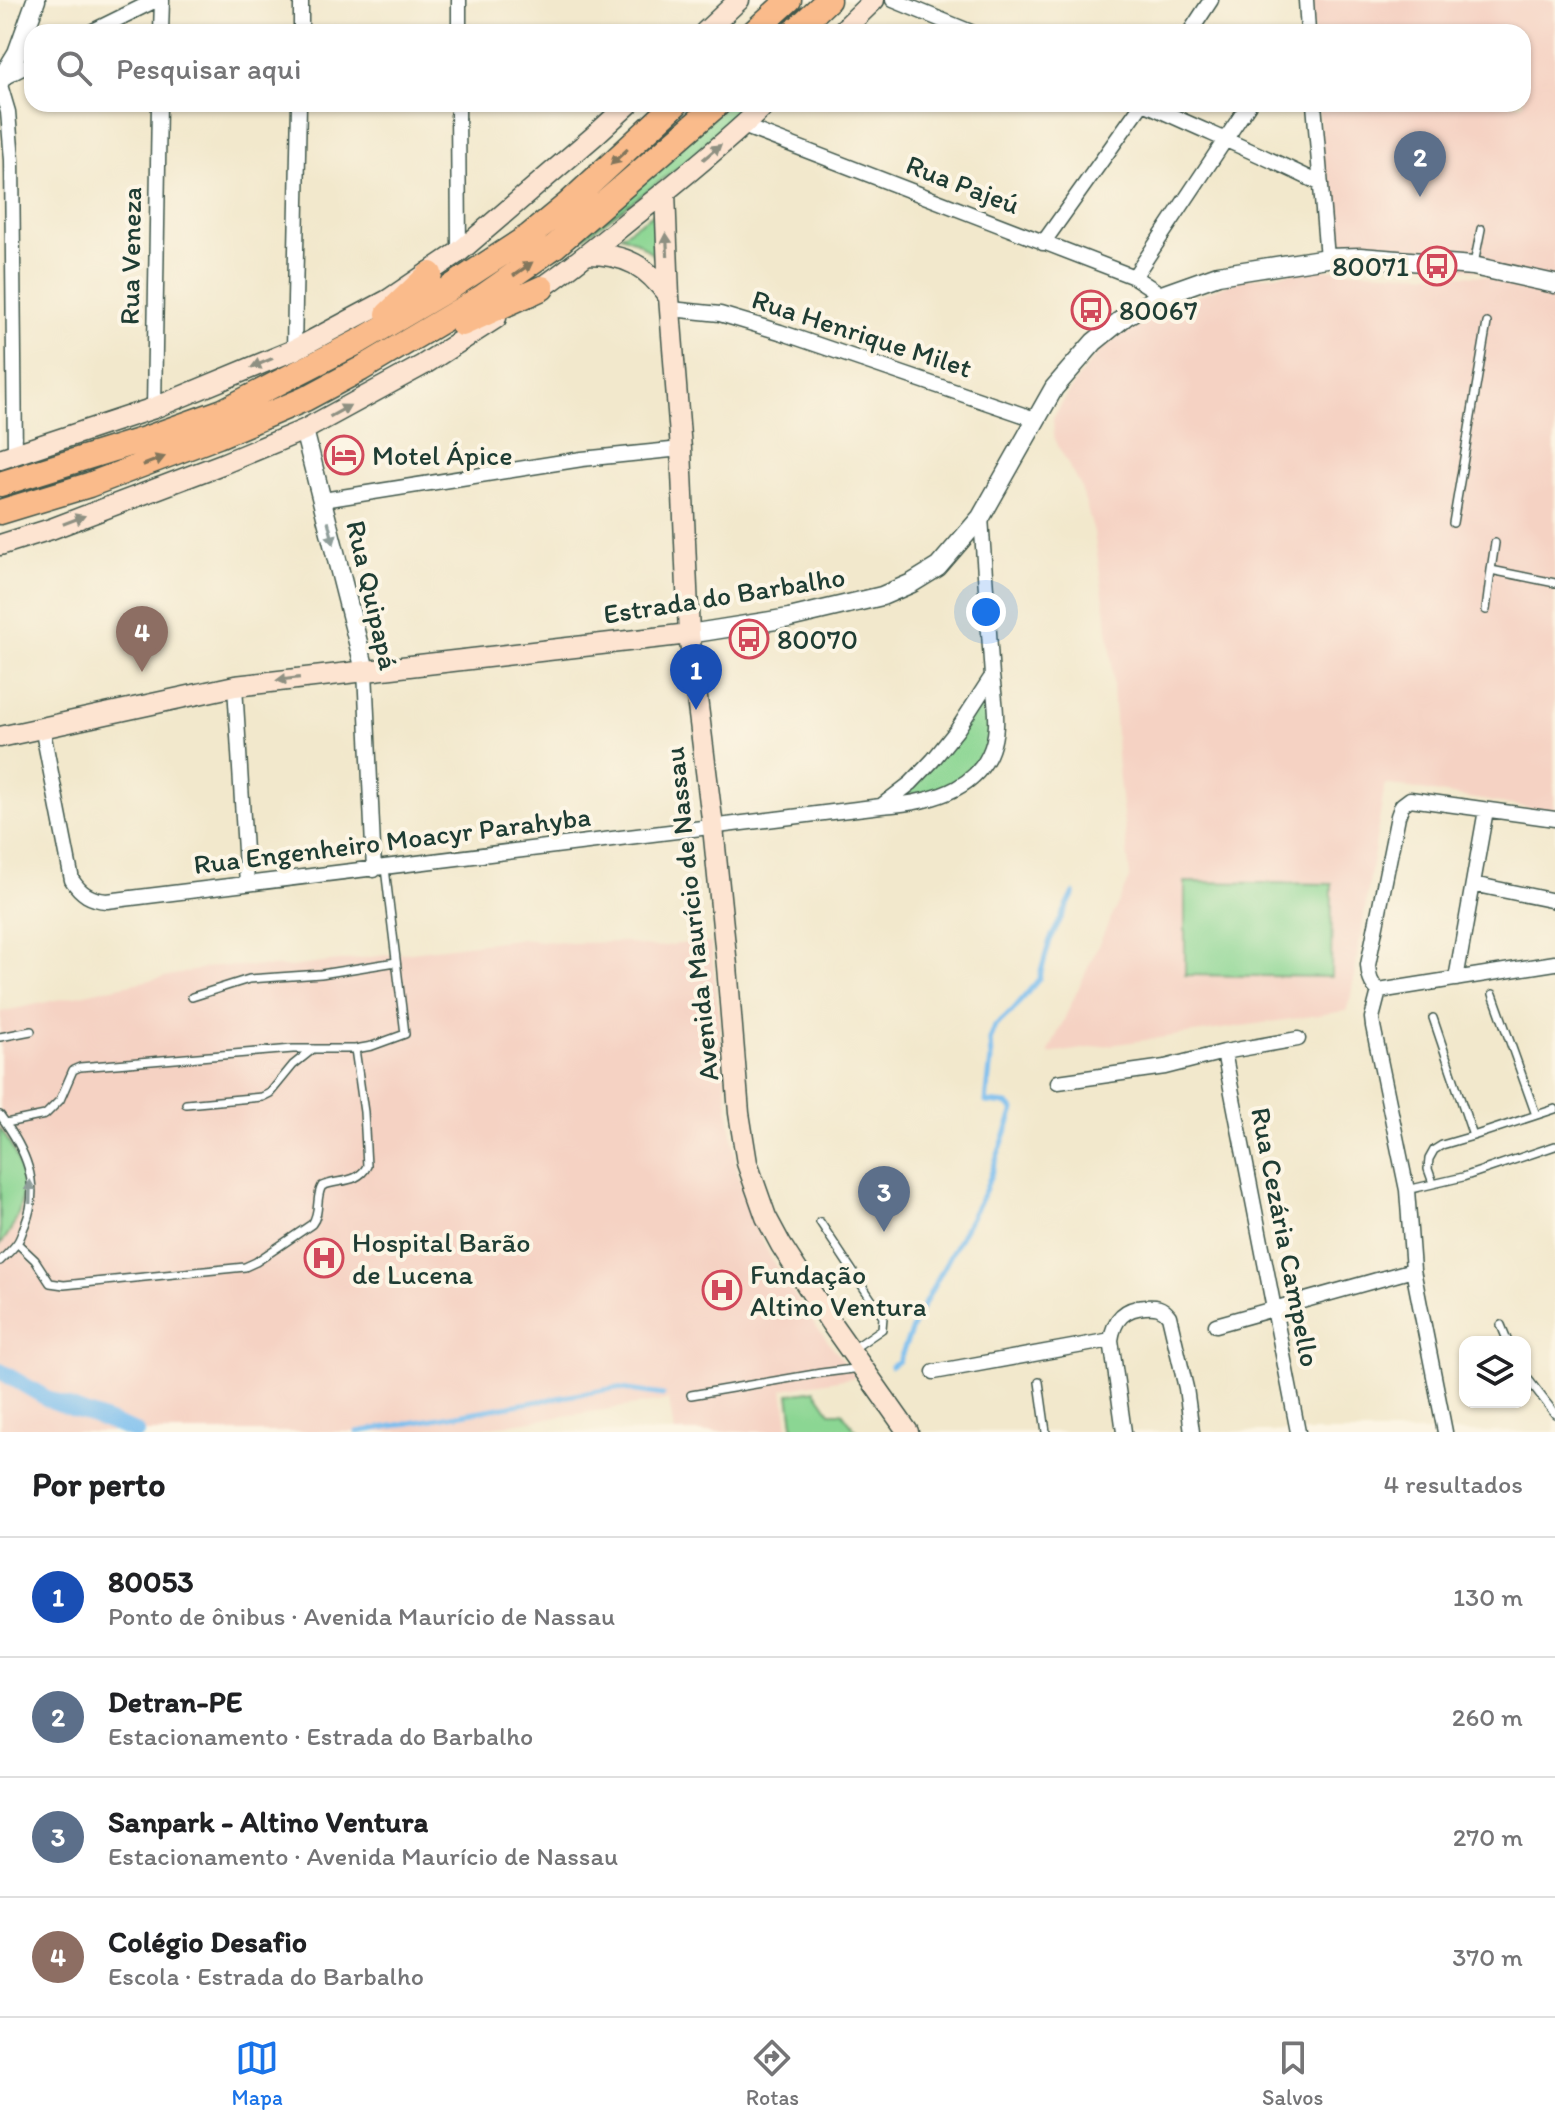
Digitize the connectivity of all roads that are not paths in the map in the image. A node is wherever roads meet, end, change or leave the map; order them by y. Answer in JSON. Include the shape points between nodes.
{"nodes":[{"id":1,"x":36,"y":0,"type":"edge"},
{"id":2,"x":137,"y":0,"type":"edge"},
{"id":3,"x":159,"y":0,"type":"edge"},
{"id":4,"x":301,"y":0,"type":"edge"},
{"id":5,"x":459,"y":0,"type":"edge"},
{"id":6,"x":739,"y":0,"type":"edge"},
{"id":7,"x":789,"y":0,"type":"edge"},
{"id":8,"x":828,"y":0,"type":"edge"},
{"id":9,"x":874,"y":0,"type":"edge"},
{"id":10,"x":893,"y":0,"type":"edge"},
{"id":11,"x":1211,"y":0,"type":"edge"},
{"id":12,"x":1306,"y":0,"type":"edge"},
{"id":13,"x":129,"y":14,"type":"junction"},
{"id":14,"x":27,"y":24,"type":"edge"},
{"id":15,"x":108,"y":24,"type":"edge"},
{"id":16,"x":160,"y":24,"type":"edge"},
{"id":17,"x":301,"y":24,"type":"edge"},
{"id":18,"x":459,"y":24,"type":"edge"},
{"id":19,"x":714,"y":24,"type":"edge"},
{"id":20,"x":763,"y":24,"type":"edge"},
{"id":21,"x":802,"y":24,"type":"edge"},
{"id":22,"x":849,"y":24,"type":"edge"},
{"id":23,"x":952,"y":24,"type":"edge"},
{"id":24,"x":1195,"y":24,"type":"edge"},
{"id":25,"x":1308,"y":24,"type":"edge"},
{"id":26,"x":24,"y":33,"type":"edge"},
{"id":27,"x":24,"y":68,"type":"edge"},
{"id":28,"x":0,"y":82,"type":"edge"},
{"id":29,"x":159,"y":112,"type":"edge"},
{"id":30,"x":299,"y":112,"type":"edge"},
{"id":31,"x":458,"y":112,"type":"edge"},
{"id":32,"x":620,"y":112,"type":"edge"},
{"id":33,"x":667,"y":112,"type":"edge"},
{"id":34,"x":709,"y":112,"type":"edge"},
{"id":35,"x":758,"y":112,"type":"edge"},
{"id":36,"x":1138,"y":112,"type":"edge"},
{"id":37,"x":1162,"y":112,"type":"edge"},
{"id":38,"x":1244,"y":112,"type":"edge"},
{"id":39,"x":1315,"y":112,"type":"edge"},
{"id":40,"x":743,"y":126,"type":"junction"},
{"id":41,"x":1225,"y":141,"type":"junction"},
{"id":42,"x":1321,"y":184,"type":"junction"},
{"id":43,"x":665,"y":192,"type":"junction"},
{"id":44,"x":1481,"y":229,"type":"dead end"},
{"id":45,"x":1043,"y":243,"type":"junction"},
{"id":46,"x":459,"y":252,"type":"junction"},
{"id":47,"x":587,"y":254,"type":"junction"},
{"id":48,"x":1327,"y":258,"type":"junction"},
{"id":49,"x":1473,"y":266,"type":"junction"},
{"id":50,"x":430,"y":274,"type":"junction"},
{"id":51,"x":1134,"y":277,"type":"junction"},
{"id":52,"x":1555,"y":284,"type":"edge"},
{"id":53,"x":542,"y":288,"type":"junction"},
{"id":54,"x":1162,"y":295,"type":"junction"},
{"id":55,"x":670,"y":303,"type":"junction"},
{"id":56,"x":1487,"y":323,"type":"dead end"},
{"id":57,"x":360,"y":341,"type":"junction"},
{"id":58,"x":294,"y":350,"type":"junction"},
{"id":59,"x":361,"y":369,"type":"junction"},
{"id":60,"x":154,"y":408,"type":"junction"},
{"id":61,"x":1035,"y":419,"type":"junction"},
{"id":62,"x":304,"y":430,"type":"junction"},
{"id":63,"x":681,"y":449,"type":"junction"},
{"id":64,"x":7,"y":457,"type":"edge"},
{"id":65,"x":0,"y":484,"type":"edge"},
{"id":66,"x":323,"y":500,"type":"junction"},
{"id":67,"x":0,"y":512,"type":"edge"},
{"id":68,"x":981,"y":517,"type":"junction"},
{"id":69,"x":1453,"y":523,"type":"dead end"},
{"id":70,"x":1495,"y":543,"type":"dead end"},
{"id":71,"x":0,"y":545,"type":"edge"},
{"id":72,"x":1491,"y":570,"type":"junction"},
{"id":73,"x":1555,"y":583,"type":"edge"},
{"id":74,"x":1486,"y":610,"type":"dead end"},
{"id":75,"x":689,"y":634,"type":"junction"},
{"id":76,"x":365,"y":670,"type":"junction"},
{"id":77,"x":992,"y":676,"type":"junction"},
{"id":78,"x":235,"y":686,"type":"junction"},
{"id":79,"x":42,"y":727,"type":"junction"},
{"id":80,"x":8,"y":739,"type":"edge"},
{"id":81,"x":881,"y":806,"type":"junction"},
{"id":82,"x":1486,"y":810,"type":"junction"},
{"id":83,"x":1555,"y":819,"type":"edge"},
{"id":84,"x":713,"y":827,"type":"junction"},
{"id":85,"x":379,"y":869,"type":"junction"},
{"id":86,"x":247,"y":884,"type":"junction"},
{"id":87,"x":1473,"y":884,"type":"junction"},
{"id":88,"x":1555,"y":901,"type":"edge"},
{"id":89,"x":396,"y":962,"type":"junction"},
{"id":90,"x":1555,"y":963,"type":"edge"},
{"id":91,"x":1456,"y":979,"type":"junction"},
{"id":92,"x":1379,"y":991,"type":"junction"},
{"id":93,"x":1493,"y":994,"type":"dead end"},
{"id":94,"x":192,"y":997,"type":"dead end"},
{"id":95,"x":1433,"y":1018,"type":"dead end"},
{"id":96,"x":31,"y":1031,"type":"dead end"},
{"id":97,"x":0,"y":1037,"type":"edge"},
{"id":98,"x":1298,"y":1039,"type":"dead end"},
{"id":99,"x":313,"y":1049,"type":"junction"},
{"id":100,"x":355,"y":1049,"type":"junction"},
{"id":101,"x":1224,"y":1052,"type":"junction"},
{"id":102,"x":1058,"y":1082,"type":"dead end"},
{"id":103,"x":186,"y":1104,"type":"dead end"},
{"id":104,"x":1555,"y":1109,"type":"edge"},
{"id":105,"x":0,"y":1115,"type":"edge"},
{"id":106,"x":1536,"y":1115,"type":"junction"},
{"id":107,"x":6,"y":1123,"type":"junction"},
{"id":108,"x":1473,"y":1136,"type":"junction"},
{"id":109,"x":1555,"y":1146,"type":"edge"},
{"id":110,"x":1433,"y":1183,"type":"junction"},
{"id":111,"x":1407,"y":1190,"type":"junction"},
{"id":112,"x":820,"y":1222,"type":"dead end"},
{"id":113,"x":17,"y":1243,"type":"junction"},
{"id":114,"x":0,"y":1261,"type":"edge"},
{"id":115,"x":1413,"y":1270,"type":"junction"},
{"id":116,"x":1273,"y":1308,"type":"junction"},
{"id":117,"x":1216,"y":1325,"type":"dead end"},
{"id":118,"x":1501,"y":1325,"type":"dead end"},
{"id":119,"x":1506,"y":1336,"type":"edge"},
{"id":120,"x":1111,"y":1340,"type":"junction"},
{"id":121,"x":851,"y":1351,"type":"junction"},
{"id":122,"x":863,"y":1368,"type":"junction"},
{"id":123,"x":934,"y":1372,"type":"dead end"},
{"id":124,"x":1039,"y":1382,"type":"dead end"},
{"id":125,"x":1531,"y":1383,"type":"edge"},
{"id":126,"x":691,"y":1395,"type":"dead end"},
{"id":127,"x":1555,"y":1414,"type":"edge"},
{"id":128,"x":908,"y":1432,"type":"edge"},
{"id":129,"x":1046,"y":1432,"type":"edge"},
{"id":130,"x":1124,"y":1432,"type":"edge"},
{"id":131,"x":1192,"y":1432,"type":"edge"},
{"id":132,"x":1298,"y":1432,"type":"edge"},
{"id":133,"x":1445,"y":1432,"type":"edge"}],
"edges":[{"from":1,"to":14,"type":"street"},
{"from":2,"to":13,"type":"street"},
{"from":3,"to":13,"type":"street"},
{"from":3,"to":16,"type":"street"},
{"from":4,"to":17,"type":"street"},
{"from":5,"to":18,"type":"street"},
{"from":6,"to":19,"type":"main road"},
{"from":7,"to":20,"type":"highway"},
{"from":8,"to":21,"type":"highway"},
{"from":9,"to":22,"type":"main road"},
{"from":10,"to":23,"type":"street"},
{"from":11,"to":24,"type":"street"},
{"from":12,"to":25,"type":"street"},
{"from":13,"to":15,"type":"street"},
{"from":26,"to":28,"type":"street"},
{"from":27,"to":28,"type":"street"},
{"from":28,"to":64,"type":"street","via":[[12,160]]},
{"from":29,"to":60,"type":"street","name":"Rua Veneza"},
{"from":30,"to":58,"type":"street"},
{"from":31,"to":46,"type":"street"},
{"from":32,"to":46,"type":"main road"},
{"from":33,"to":57,"type":"highway","one_way":true,"via":[[529,236]]},
{"from":59,"to":34,"type":"highway","one_way":true,"via":[[555,246]]},
{"from":35,"to":40,"type":"main road"},
{"from":36,"to":45,"type":"street"},
{"from":37,"to":41,"type":"street"},
{"from":38,"to":41,"type":"street"},
{"from":39,"to":42,"type":"street"},
{"from":43,"to":40,"type":"main road","one_way":true},
{"from":40,"to":45,"type":"street","name":"Rua Pajeú"},
{"from":41,"to":42,"type":"street"},
{"from":41,"to":51,"type":"street"},
{"from":42,"to":48,"type":"street"},
{"from":43,"to":47,"type":"main road"},
{"from":55,"to":43,"type":"main road","name":"Avenida Maurício de Nassau","one_way":true},
{"from":44,"to":49,"type":"lane"},
{"from":45,"to":51,"type":"street","name":"Rua Pajeú"},
{"from":46,"to":50,"type":"main road"},
{"from":47,"to":53,"type":"main road"},
{"from":47,"to":55,"type":"main road","via":[[606,254],[643,268]]},
{"from":48,"to":49,"type":"street","name":"Estrada do Barbalho"},
{"from":48,"to":54,"type":"street","name":"Estrada do Barbalho","via":[[1218,275]]},
{"from":49,"to":52,"type":"street","name":"Estrada do Barbalho"},
{"from":50,"to":57,"type":"highway"},
{"from":50,"to":58,"type":"main road"},
{"from":51,"to":54,"type":"street","name":"Rua Pajeú"},
{"from":53,"to":59,"type":"highway"},
{"from":62,"to":53,"type":"main road","one_way":true,"via":[[423,365]]},
{"from":54,"to":61,"type":"street","name":"Estrada do Barbalho","via":[[1094,342]]},
{"from":55,"to":61,"type":"street","name":"Rua Henrique Milet","via":[[780,332]]},
{"from":55,"to":63,"type":"main road","name":"Avenida Maurício de Nassau"},
{"from":56,"to":69,"type":"lane"},
{"from":57,"to":65,"type":"highway","via":[[223,411]]},
{"from":58,"to":60,"type":"main road","one_way":true},
{"from":67,"to":59,"type":"highway","one_way":true,"via":[[218,436]]},
{"from":60,"to":64,"type":"main road"},
{"from":61,"to":68,"type":"street","name":"Estrada do Barbalho"},
{"from":62,"to":66,"type":"street","name":"Rua Quipapá"},
{"from":71,"to":62,"type":"main road","one_way":true},
{"from":63,"to":66,"type":"street","via":[[582,459]]},
{"from":63,"to":75,"type":"main road","name":"Avenida Maurício de Nassau"},
{"from":66,"to":76,"type":"street","name":"Rua Quipapá","one_way":true},
{"from":68,"to":75,"type":"street","name":"Estrada do Barbalho","via":[[938,567],[882,596]]},
{"from":68,"to":77,"type":"street","name":"Rua Engenheiro Moacyr Parahyba"},
{"from":70,"to":72,"type":"lane"},
{"from":72,"to":73,"type":"lane"},
{"from":72,"to":74,"type":"lane"},
{"from":75,"to":76,"type":"main road","name":"Estrada do Barbalho"},
{"from":75,"to":84,"type":"main road","name":"Avenida Maurício de Nassau"},
{"from":76,"to":78,"type":"main road","name":"Estrada do Barbalho","one_way":true},
{"from":76,"to":85,"type":"street","name":"Rua Quipapá"},
{"from":77,"to":81,"type":"street","via":[[933,760]]},
{"from":77,"to":81,"type":"street","name":"Rua Engenheiro Moacyr Parahyba","via":[[996,727],[982,766],[951,792]]},
{"from":78,"to":79,"type":"main road","name":"Estrada do Barbalho"},
{"from":78,"to":86,"type":"street"},
{"from":79,"to":80,"type":"main road","name":"Estrada do Barbalho"},
{"from":79,"to":86,"type":"street","name":"Rua Engenheiro Moacyr Parahyba","via":[[69,870],[79,890],[107,901]]},
{"from":81,"to":84,"type":"street","name":"Rua Engenheiro Moacyr Parahyba"},
{"from":82,"to":83,"type":"street"},
{"from":82,"to":87,"type":"street"},
{"from":82,"to":92,"type":"street","via":[[1410,799],[1402,805],[1369,953],[1370,981]]},
{"from":84,"to":85,"type":"street","name":"Rua Engenheiro Moacyr Parahyba"},
{"from":84,"to":121,"type":"main road","name":"Avenida Maurício de Nassau","via":[[747,1163],[781,1245]]},
{"from":85,"to":86,"type":"street","name":"Rua Engenheiro Moacyr Parahyba"},
{"from":85,"to":89,"type":"lane"},
{"from":87,"to":88,"type":"street"},
{"from":87,"to":91,"type":"street"},
{"from":89,"to":94,"type":"lane","via":[[249,979]]},
{"from":89,"to":100,"type":"lane","via":[[405,1034]]},
{"from":90,"to":91,"type":"street"},
{"from":91,"to":92,"type":"street"},
{"from":92,"to":111,"type":"street","via":[[1373,1026]]},
{"from":93,"to":106,"type":"lane"},
{"from":95,"to":108,"type":"lane"},
{"from":96,"to":97,"type":"lane"},
{"from":98,"to":101,"type":"street"},
{"from":99,"to":100,"type":"lane"},
{"from":99,"to":103,"type":"lane","via":[[262,1097]]},
{"from":99,"to":107,"type":"lane","via":[[80,1067],[45,1115]]},
{"from":100,"to":113,"type":"lane","via":[[367,1166],[358,1178],[322,1186],[312,1224],[256,1262],[64,1285],[50,1283]]},
{"from":101,"to":102,"type":"street","via":[[1165,1067]]},
{"from":101,"to":116,"type":"street","name":"Rua Cezária Campello"},
{"from":104,"to":106,"type":"lane"},
{"from":105,"to":107,"type":"lane"},
{"from":106,"to":108,"type":"lane"},
{"from":113,"to":107,"type":"lane","one_way":true,"via":[[33,1193],[28,1166]]},
{"from":108,"to":110,"type":"lane","via":[[1434,1150],[1428,1169]]},
{"from":109,"to":110,"type":"lane"},
{"from":110,"to":111,"type":"lane"},
{"from":111,"to":115,"type":"street"},
{"from":112,"to":121,"type":"lane","via":[[884,1319],[882,1329]]},
{"from":113,"to":114,"type":"lane"},
{"from":115,"to":116,"type":"street"},
{"from":115,"to":133,"type":"street"},
{"from":116,"to":117,"type":"street"},
{"from":116,"to":132,"type":"street","name":"Rua Cezária Campello"},
{"from":118,"to":119,"type":"lane"},
{"from":120,"to":123,"type":"street"},
{"from":120,"to":130,"type":"street"},
{"from":120,"to":131,"type":"street","via":[[1127,1310],[1165,1311]]},
{"from":121,"to":122,"type":"main road","name":"Avenida Maurício de Nassau"},
{"from":122,"to":126,"type":"lane"},
{"from":122,"to":128,"type":"main road","name":"Avenida Maurício de Nassau"},
{"from":124,"to":129,"type":"lane"},
{"from":125,"to":127,"type":"lane"}]}
